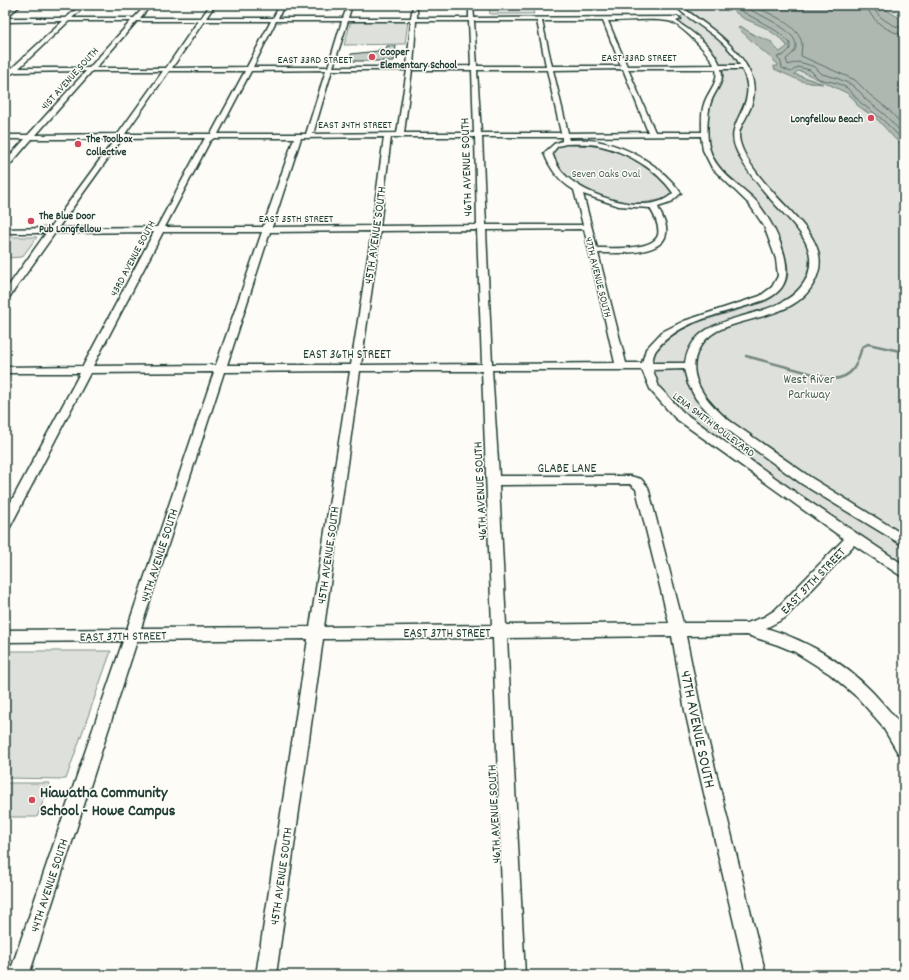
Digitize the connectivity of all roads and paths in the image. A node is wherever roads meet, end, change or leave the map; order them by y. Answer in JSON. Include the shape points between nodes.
{"nodes":[{"id":1,"x":19,"y":5,"type":"edge"},
{"id":2,"x":84,"y":5,"type":"edge"},
{"id":3,"x":148,"y":5,"type":"edge"},
{"id":4,"x":213,"y":5,"type":"edge"},
{"id":5,"x":282,"y":5,"type":"edge"},
{"id":6,"x":350,"y":5,"type":"edge"},
{"id":7,"x":415,"y":5,"type":"edge"},
{"id":8,"x":471,"y":5,"type":"edge"},
{"id":9,"x":676,"y":5,"type":"edge"},
{"id":10,"x":5,"y":16,"type":"edge"},
{"id":11,"x":204,"y":17,"type":"junction"},
{"id":12,"x":68,"y":19,"type":"junction"},
{"id":13,"x":136,"y":19,"type":"junction"},
{"id":14,"x":275,"y":19,"type":"junction"},
{"id":15,"x":345,"y":19,"type":"junction"},
{"id":16,"x":414,"y":19,"type":"junction"},
{"id":17,"x":472,"y":19,"type":"junction"},
{"id":18,"x":539,"y":19,"type":"junction"},
{"id":19,"x":605,"y":19,"type":"junction"},
{"id":20,"x":670,"y":19,"type":"junction"},
{"id":21,"x":693,"y":19,"type":"junction"},
{"id":22,"x":5,"y":20,"type":"edge"},
{"id":23,"x":624,"y":67,"type":"junction"},
{"id":24,"x":719,"y":67,"type":"junction"},
{"id":25,"x":745,"y":67,"type":"junction"},
{"id":26,"x":475,"y":68,"type":"junction"},
{"id":27,"x":549,"y":68,"type":"junction"},
{"id":28,"x":91,"y":69,"type":"junction"},
{"id":29,"x":249,"y":69,"type":"junction"},
{"id":30,"x":329,"y":69,"type":"junction"},
{"id":31,"x":409,"y":69,"type":"junction"},
{"id":32,"x":5,"y":70,"type":"edge"},
{"id":33,"x":14,"y":70,"type":"junction"},
{"id":34,"x":166,"y":71,"type":"junction"},
{"id":35,"x":5,"y":77,"type":"edge"},
{"id":36,"x":652,"y":134,"type":"junction"},
{"id":37,"x":705,"y":134,"type":"junction"},
{"id":38,"x":304,"y":135,"type":"junction"},
{"id":39,"x":388,"y":135,"type":"junction"},
{"id":40,"x":400,"y":135,"type":"junction"},
{"id":41,"x":478,"y":135,"type":"junction"},
{"id":42,"x":213,"y":136,"type":"junction"},
{"id":43,"x":5,"y":137,"type":"edge"},
{"id":44,"x":30,"y":137,"type":"junction"},
{"id":45,"x":120,"y":137,"type":"junction"},
{"id":46,"x":566,"y":138,"type":"junction"},
{"id":47,"x":5,"y":165,"type":"edge"},
{"id":48,"x":578,"y":189,"type":"junction"},
{"id":49,"x":653,"y":205,"type":"junction"},
{"id":50,"x":586,"y":227,"type":"junction"},
{"id":51,"x":482,"y":228,"type":"junction"},
{"id":52,"x":268,"y":229,"type":"junction"},
{"id":53,"x":376,"y":229,"type":"junction"},
{"id":54,"x":161,"y":230,"type":"junction"},
{"id":55,"x":5,"y":231,"type":"edge"},
{"id":56,"x":52,"y":231,"type":"junction"},
{"id":57,"x":592,"y":250,"type":"junction"},
{"id":58,"x":5,"y":297,"type":"edge"},
{"id":59,"x":621,"y":365,"type":"junction"},
{"id":60,"x":645,"y":365,"type":"junction"},
{"id":61,"x":487,"y":366,"type":"junction"},
{"id":62,"x":690,"y":366,"type":"junction"},
{"id":63,"x":355,"y":367,"type":"junction"},
{"id":64,"x":220,"y":368,"type":"junction"},
{"id":65,"x":86,"y":369,"type":"junction"},
{"id":66,"x":5,"y":370,"type":"edge"},
{"id":67,"x":493,"y":481,"type":"junction"},
{"id":68,"x":640,"y":484,"type":"joint"},
{"id":69,"x":5,"y":525,"type":"edge"},
{"id":70,"x":852,"y":539,"type":"junction"},
{"id":71,"x":904,"y":541,"type":"edge"},
{"id":72,"x":904,"y":572,"type":"edge"},
{"id":73,"x":747,"y":629,"type":"junction"},
{"id":74,"x":678,"y":631,"type":"junction"},
{"id":75,"x":316,"y":632,"type":"junction"},
{"id":76,"x":500,"y":632,"type":"junction"},
{"id":77,"x":131,"y":635,"type":"junction"},
{"id":78,"x":5,"y":636,"type":"edge"},
{"id":79,"x":904,"y":747,"type":"edge"},
{"id":80,"x":19,"y":975,"type":"edge"},
{"id":81,"x":266,"y":975,"type":"edge"},
{"id":82,"x":515,"y":975,"type":"edge"},
{"id":83,"x":756,"y":975,"type":"edge"}],
"edges":[{"from":1,"to":10,"type":"street"},
{"from":2,"to":12,"type":"street"},
{"from":3,"to":13,"type":"street","name":"41ST AVENUE SOUTH"},
{"from":4,"to":11,"type":"street"},
{"from":5,"to":14,"type":"street","name":"43RD AVENUE SOUTH"},
{"from":6,"to":15,"type":"street","name":"44TH AVENUE SOUTH"},
{"from":7,"to":16,"type":"street"},
{"from":8,"to":17,"type":"street","name":"46TH AVENUE SOUTH"},
{"from":9,"to":21,"type":"street"},
{"from":11,"to":13,"type":"street"},
{"from":11,"to":14,"type":"street"},
{"from":11,"to":34,"type":"street"},
{"from":12,"to":13,"type":"street"},
{"from":12,"to":22,"type":"street"},
{"from":12,"to":33,"type":"street"},
{"from":13,"to":28,"type":"street","name":"41ST AVENUE SOUTH"},
{"from":14,"to":15,"type":"street"},
{"from":14,"to":29,"type":"street","name":"43RD AVENUE SOUTH"},
{"from":15,"to":16,"type":"street"},
{"from":15,"to":30,"type":"street","name":"44TH AVENUE SOUTH"},
{"from":16,"to":17,"type":"street"},
{"from":16,"to":31,"type":"street"},
{"from":17,"to":18,"type":"street"},
{"from":17,"to":26,"type":"street","name":"46TH AVENUE SOUTH"},
{"from":18,"to":19,"type":"street"},
{"from":18,"to":27,"type":"street"},
{"from":19,"to":20,"type":"street"},
{"from":19,"to":23,"type":"street"},
{"from":20,"to":21,"type":"street"},
{"from":20,"to":24,"type":"street","via":[[707,50]]},
{"from":21,"to":25,"type":"street","via":[[732,50]]},
{"from":23,"to":24,"type":"street","name":"EAST 33RD STREET"},
{"from":23,"to":27,"type":"street","name":"EAST 33RD STREET"},
{"from":23,"to":36,"type":"street"},
{"from":24,"to":25,"type":"street","name":"EAST 33RD STREET"},
{"from":24,"to":37,"type":"street","via":[[720,80],[708,102]]},
{"from":25,"to":62,"type":"street","via":[[751,90],[748,106],[736,127],[738,144],[758,177],[805,234],[812,246],[814,270],[804,290],[787,304],[767,313],[725,324],[702,338],[694,349]]},
{"from":26,"to":27,"type":"street","name":"EAST 33RD STREET"},
{"from":26,"to":31,"type":"street","name":"EAST 33RD STREET"},
{"from":26,"to":41,"type":"street","name":"46TH AVENUE SOUTH"},
{"from":27,"to":46,"type":"street"},
{"from":28,"to":33,"type":"street","name":"EAST 33RD STREET"},
{"from":28,"to":34,"type":"street","name":"EAST 33RD STREET"},
{"from":28,"to":44,"type":"street","name":"41ST AVENUE SOUTH"},
{"from":29,"to":30,"type":"street","name":"EAST 33RD STREET"},
{"from":29,"to":34,"type":"street","name":"EAST 33RD STREET"},
{"from":29,"to":42,"type":"street","name":"43RD AVENUE SOUTH"},
{"from":30,"to":31,"type":"street","name":"EAST 33RD STREET"},
{"from":30,"to":38,"type":"street","name":"44TH AVENUE SOUTH"},
{"from":31,"to":40,"type":"street"},
{"from":32,"to":33,"type":"street","name":"EAST 33RD STREET"},
{"from":33,"to":35,"type":"street"},
{"from":34,"to":45,"type":"street"},
{"from":36,"to":37,"type":"street","name":"EAST 34TH STREET"},
{"from":36,"to":46,"type":"street","name":"EAST 34TH STREET"},
{"from":37,"to":60,"type":"street","via":[[706,151],[716,170],[752,202],[768,226],[782,265],[782,277],[773,292],[763,298],[689,321],[674,329],[659,340],[650,351]]},
{"from":38,"to":39,"type":"street","name":"EAST 34TH STREET"},
{"from":38,"to":42,"type":"street","name":"EAST 34TH STREET"},
{"from":38,"to":52,"type":"street","name":"44TH AVENUE SOUTH"},
{"from":39,"to":40,"type":"street","name":"EAST 34TH STREET"},
{"from":39,"to":53,"type":"street","name":"45TH AVENUE SOUTH"},
{"from":40,"to":41,"type":"street","name":"EAST 34TH STREET"},
{"from":41,"to":46,"type":"street","name":"EAST 34TH STREET"},
{"from":41,"to":51,"type":"street","name":"46TH AVENUE SOUTH"},
{"from":42,"to":45,"type":"street","name":"EAST 34TH STREET"},
{"from":42,"to":54,"type":"street","name":"43RD AVENUE SOUTH","via":[[207,140]]},
{"from":43,"to":44,"type":"street","name":"EAST 34TH STREET"},
{"from":44,"to":45,"type":"street","name":"EAST 34TH STREET"},
{"from":44,"to":47,"type":"street","name":"41ST AVENUE SOUTH"},
{"from":45,"to":56,"type":"street"},
{"from":46,"to":48,"type":"street","via":[[548,153],[550,163]]},
{"from":46,"to":49,"type":"street","via":[[606,145],[632,156],[657,171],[667,179],[676,193],[668,201]]},
{"from":48,"to":49,"type":"street","via":[[611,203]]},
{"from":48,"to":50,"type":"street","name":"47TH AVENUE SOUTH"},
{"from":49,"to":57,"type":"street","via":[[663,233],[662,239],[657,243],[638,249]]},
{"from":50,"to":51,"type":"street","name":"EAST 35TH STREET"},
{"from":50,"to":57,"type":"street","name":"47TH AVENUE SOUTH"},
{"from":51,"to":53,"type":"street","name":"EAST 35TH STREET"},
{"from":51,"to":61,"type":"street","name":"46TH AVENUE SOUTH"},
{"from":52,"to":53,"type":"street","name":"EAST 35TH STREET"},
{"from":52,"to":54,"type":"street","name":"EAST 35TH STREET"},
{"from":52,"to":64,"type":"street","name":"44TH AVENUE SOUTH"},
{"from":53,"to":63,"type":"street","name":"45TH AVENUE SOUTH"},
{"from":54,"to":56,"type":"street","name":"EAST 35TH STREET"},
{"from":54,"to":65,"type":"street","name":"43RD AVENUE SOUTH"},
{"from":55,"to":56,"type":"street","name":"EAST 35TH STREET"},
{"from":56,"to":58,"type":"street"},
{"from":57,"to":59,"type":"street","name":"47TH AVENUE SOUTH"},
{"from":59,"to":60,"type":"street","name":"EAST 36TH STREET"},
{"from":59,"to":61,"type":"street","name":"EAST 36TH STREET"},
{"from":60,"to":62,"type":"street","name":"EAST 36TH STREET"},
{"from":60,"to":70,"type":"street","name":"LENA SMITH BOULEVARD","via":[[654,390],[679,415]]},
{"from":61,"to":63,"type":"street","name":"EAST 36TH STREET"},
{"from":61,"to":67,"type":"street","name":"46TH AVENUE SOUTH"},
{"from":62,"to":71,"type":"street","via":[[689,372],[697,391],[705,403],[723,420],[822,491]]},
{"from":63,"to":64,"type":"street","name":"EAST 36TH STREET"},
{"from":63,"to":75,"type":"street","name":"45TH AVENUE SOUTH"},
{"from":64,"to":65,"type":"street","name":"EAST 36TH STREET"},
{"from":64,"to":77,"type":"street","name":"44TH AVENUE SOUTH"},
{"from":65,"to":66,"type":"street","name":"EAST 36TH STREET"},
{"from":65,"to":69,"type":"street","name":"43RD AVENUE SOUTH"},
{"from":67,"to":68,"type":"street","name":"GLABE LANE","via":[[630,480]]},
{"from":67,"to":76,"type":"street","name":"46TH AVENUE SOUTH"},
{"from":68,"to":74,"type":"street","name":"47TH AVENUE SOUTH","via":[[644,490]]},
{"from":70,"to":72,"type":"street","name":"LENA SMITH BOULEVARD"},
{"from":70,"to":73,"type":"street","name":"EAST 37TH STREET","via":[[780,614]]},
{"from":73,"to":74,"type":"street","name":"EAST 37TH STREET"},
{"from":73,"to":79,"type":"street","via":[[779,638],[807,650],[836,670],[859,689],[882,714]]},
{"from":74,"to":76,"type":"street","name":"EAST 37TH STREET"},
{"from":74,"to":83,"type":"street","name":"47TH AVENUE SOUTH","via":[[693,711]]},
{"from":75,"to":76,"type":"street","name":"EAST 37TH STREET"},
{"from":75,"to":77,"type":"street","name":"EAST 37TH STREET"},
{"from":75,"to":81,"type":"street","name":"45TH AVENUE SOUTH"},
{"from":76,"to":82,"type":"street","name":"46TH AVENUE SOUTH"},
{"from":77,"to":78,"type":"street","name":"EAST 37TH STREET"},
{"from":77,"to":80,"type":"street","name":"44TH AVENUE SOUTH"}]}
